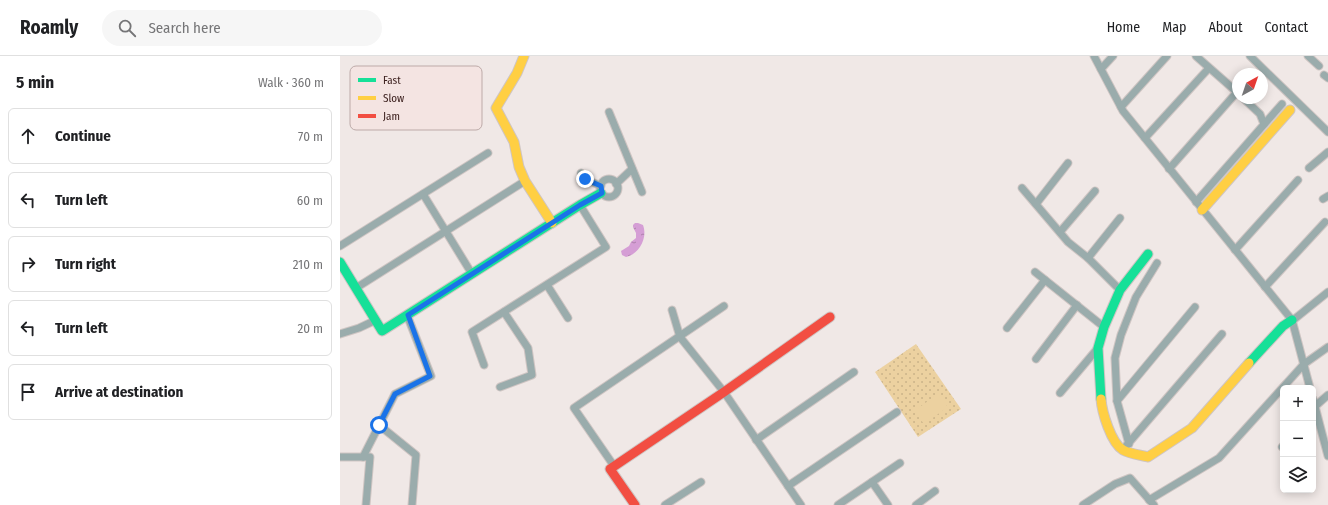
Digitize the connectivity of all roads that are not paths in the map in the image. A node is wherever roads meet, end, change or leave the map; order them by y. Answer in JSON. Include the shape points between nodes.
{"nodes":[{"id":1,"x":524,"y":56,"type":"edge"},
{"id":2,"x":1094,"y":56,"type":"edge"},
{"id":3,"x":1113,"y":56,"type":"edge"},
{"id":4,"x":1167,"y":56,"type":"edge"},
{"id":5,"x":1196,"y":56,"type":"edge"},
{"id":6,"x":1250,"y":56,"type":"edge"},
{"id":7,"x":1308,"y":56,"type":"edge"},
{"id":8,"x":1319,"y":66,"type":"dead end"},
{"id":9,"x":1209,"y":68,"type":"junction"},
{"id":10,"x":1101,"y":69,"type":"junction"},
{"id":11,"x":1232,"y":88,"type":"edge"},
{"id":12,"x":1232,"y":100,"type":"edge"},
{"id":13,"x":1249,"y":104,"type":"edge"},
{"id":14,"x":1282,"y":104,"type":"dead end"},
{"id":15,"x":1121,"y":107,"type":"junction"},
{"id":16,"x":1290,"y":110,"type":"dead end"},
{"id":17,"x":609,"y":112,"type":"dead end"},
{"id":18,"x":1264,"y":124,"type":"junction"},
{"id":19,"x":1328,"y":132,"type":"edge"},
{"id":20,"x":1145,"y":138,"type":"junction"},
{"id":21,"x":1328,"y":152,"type":"edge"},
{"id":22,"x":488,"y":153,"type":"dead end"},
{"id":23,"x":1068,"y":163,"type":"dead end"},
{"id":24,"x":1309,"y":168,"type":"dead end"},
{"id":25,"x":632,"y":169,"type":"junction"},
{"id":26,"x":1169,"y":169,"type":"junction"},
{"id":27,"x":581,"y":173,"type":"dead end"},
{"id":28,"x":1298,"y":180,"type":"dead end"},
{"id":29,"x":525,"y":181,"type":"junction"},
{"id":30,"x":616,"y":184,"type":"junction"},
{"id":31,"x":1022,"y":188,"type":"dead end"},
{"id":32,"x":601,"y":189,"type":"junction"},
{"id":33,"x":1096,"y":191,"type":"dead end"},
{"id":34,"x":642,"y":192,"type":"dead end"},
{"id":35,"x":423,"y":194,"type":"junction"},
{"id":36,"x":1196,"y":202,"type":"junction"},
{"id":37,"x":1036,"y":204,"type":"junction"},
{"id":38,"x":580,"y":205,"type":"junction"},
{"id":39,"x":1202,"y":210,"type":"junction"},
{"id":40,"x":1120,"y":218,"type":"dead end"},
{"id":41,"x":1325,"y":222,"type":"dead end"},
{"id":42,"x":552,"y":223,"type":"junction"},
{"id":43,"x":446,"y":232,"type":"junction"},
{"id":44,"x":1060,"y":232,"type":"junction"},
{"id":45,"x":340,"y":246,"type":"edge"},
{"id":46,"x":1235,"y":250,"type":"junction"},
{"id":47,"x":1148,"y":254,"type":"dead end"},
{"id":48,"x":1088,"y":258,"type":"junction"},
{"id":49,"x":340,"y":262,"type":"edge"},
{"id":50,"x":1157,"y":263,"type":"dead end"},
{"id":51,"x":1035,"y":272,"type":"dead end"},
{"id":52,"x":472,"y":274,"type":"junction"},
{"id":53,"x":1045,"y":280,"type":"junction"},
{"id":54,"x":547,"y":285,"type":"junction"},
{"id":55,"x":1265,"y":287,"type":"junction"},
{"id":56,"x":356,"y":288,"type":"junction"},
{"id":57,"x":1120,"y":290,"type":"junction"},
{"id":58,"x":1328,"y":292,"type":"edge"},
{"id":59,"x":1077,"y":305,"type":"junction"},
{"id":60,"x":724,"y":306,"type":"dead end"},
{"id":61,"x":1195,"y":307,"type":"dead end"},
{"id":62,"x":672,"y":310,"type":"dead end"},
{"id":63,"x":504,"y":312,"type":"junction"},
{"id":64,"x":408,"y":315,"type":"junction"},
{"id":65,"x":830,"y":317,"type":"dead end"},
{"id":66,"x":568,"y":318,"type":"dead end"},
{"id":67,"x":376,"y":320,"type":"junction"},
{"id":68,"x":1292,"y":321,"type":"junction"},
{"id":69,"x":1104,"y":327,"type":"junction"},
{"id":70,"x":1007,"y":328,"type":"dead end"},
{"id":71,"x":340,"y":334,"type":"edge"},
{"id":72,"x":1222,"y":334,"type":"dead end"},
{"id":73,"x":680,"y":337,"type":"junction"},
{"id":74,"x":1328,"y":347,"type":"edge"},
{"id":75,"x":1098,"y":348,"type":"junction"},
{"id":76,"x":1036,"y":359,"type":"dead end"},
{"id":77,"x":484,"y":364,"type":"dead end"},
{"id":78,"x":1304,"y":364,"type":"junction"},
{"id":79,"x":854,"y":372,"type":"dead end"},
{"id":80,"x":1309,"y":385,"type":"edge"},
{"id":81,"x":500,"y":387,"type":"dead end"},
{"id":82,"x":724,"y":392,"type":"junction"},
{"id":83,"x":1060,"y":393,"type":"dead end"},
{"id":84,"x":1328,"y":395,"type":"edge"},
{"id":85,"x":1118,"y":401,"type":"junction"},
{"id":86,"x":1316,"y":404,"type":"edge"},
{"id":87,"x":897,"y":412,"type":"dead end"},
{"id":88,"x":1316,"y":412,"type":"edge"},
{"id":89,"x":379,"y":425,"type":"junction"},
{"id":90,"x":756,"y":440,"type":"junction"},
{"id":91,"x":1126,"y":447,"type":"junction"},
{"id":92,"x":1328,"y":456,"type":"edge"},
{"id":93,"x":340,"y":457,"type":"edge"},
{"id":94,"x":363,"y":457,"type":"junction"},
{"id":95,"x":900,"y":463,"type":"dead end"},
{"id":96,"x":614,"y":466,"type":"junction"},
{"id":97,"x":701,"y":482,"type":"dead end"},
{"id":98,"x":872,"y":482,"type":"junction"},
{"id":99,"x":788,"y":486,"type":"junction"},
{"id":100,"x":935,"y":491,"type":"dead end"},
{"id":101,"x":1152,"y":502,"type":"edge"},
{"id":102,"x":366,"y":505,"type":"edge"},
{"id":103,"x":412,"y":505,"type":"edge"},
{"id":104,"x":635,"y":505,"type":"edge"},
{"id":105,"x":665,"y":505,"type":"edge"},
{"id":106,"x":801,"y":505,"type":"edge"},
{"id":107,"x":838,"y":505,"type":"edge"},
{"id":108,"x":888,"y":505,"type":"edge"},
{"id":109,"x":916,"y":505,"type":"edge"},
{"id":110,"x":1083,"y":505,"type":"edge"}],
"edges":[{"from":1,"to":29,"type":"street","via":[[496,108],[514,142],[519,168]]},
{"from":2,"to":10,"type":"street"},
{"from":3,"to":10,"type":"street"},
{"from":4,"to":15,"type":"street"},
{"from":5,"to":9,"type":"street"},
{"from":6,"to":19,"type":"street"},
{"from":7,"to":8,"type":"street"},
{"from":9,"to":11,"type":"street"},
{"from":9,"to":20,"type":"street"},
{"from":10,"to":15,"type":"street"},
{"from":12,"to":26,"type":"street"},
{"from":13,"to":18,"type":"street","via":[[1260,114]]},
{"from":14,"to":18,"type":"street"},
{"from":15,"to":20,"type":"street"},
{"from":16,"to":39,"type":"street"},
{"from":17,"to":25,"type":"street"},
{"from":18,"to":36,"type":"street"},
{"from":20,"to":26,"type":"street"},
{"from":21,"to":24,"type":"street"},
{"from":22,"to":35,"type":"street"},
{"from":23,"to":37,"type":"street"},
{"from":25,"to":30,"type":"street"},
{"from":25,"to":34,"type":"street"},
{"from":26,"to":36,"type":"street"},
{"from":27,"to":32,"type":"street","via":[[585,179]]},
{"from":28,"to":46,"type":"street"},
{"from":29,"to":42,"type":"street"},
{"from":29,"to":43,"type":"street"},
{"from":30,"to":32,"type":"street","via":[[612,180],[607,180]]},
{"from":30,"to":32,"type":"street","via":[[617,190],[612,196],[607,197]]},
{"from":31,"to":37,"type":"street"},
{"from":32,"to":38,"type":"street"},
{"from":33,"to":44,"type":"street"},
{"from":35,"to":43,"type":"street"},
{"from":35,"to":45,"type":"street"},
{"from":36,"to":39,"type":"street"},
{"from":37,"to":44,"type":"street"},
{"from":38,"to":42,"type":"street"},
{"from":38,"to":54,"type":"street","via":[[606,247]]},
{"from":39,"to":46,"type":"street"},
{"from":40,"to":48,"type":"street"},
{"from":41,"to":55,"type":"street"},
{"from":42,"to":52,"type":"street"},
{"from":43,"to":52,"type":"street"},
{"from":43,"to":56,"type":"street"},
{"from":44,"to":48,"type":"street"},
{"from":46,"to":55,"type":"street"},
{"from":47,"to":57,"type":"street"},
{"from":48,"to":57,"type":"street"},
{"from":49,"to":56,"type":"street"},
{"from":50,"to":85,"type":"street","via":[[1136,297],[1121,335],[1115,358]]},
{"from":51,"to":53,"type":"street"},
{"from":52,"to":64,"type":"street"},
{"from":53,"to":59,"type":"street"},
{"from":53,"to":70,"type":"street"},
{"from":54,"to":63,"type":"street"},
{"from":54,"to":66,"type":"street"},
{"from":55,"to":68,"type":"street"},
{"from":56,"to":67,"type":"street"},
{"from":57,"to":69,"type":"street"},
{"from":58,"to":68,"type":"street"},
{"from":59,"to":69,"type":"street"},
{"from":59,"to":76,"type":"street"},
{"from":60,"to":73,"type":"street"},
{"from":61,"to":85,"type":"street"},
{"from":62,"to":73,"type":"street"},
{"from":63,"to":77,"type":"street","via":[[472,332]]},
{"from":63,"to":81,"type":"street","via":[[528,348],[532,375]]},
{"from":64,"to":67,"type":"street","via":[[382,331]]},
{"from":64,"to":89,"type":"street","via":[[430,376],[395,394]]},
{"from":65,"to":82,"type":"street"},
{"from":67,"to":71,"type":"street"},
{"from":68,"to":78,"type":"street"},
{"from":68,"to":91,"type":"street","via":[[1278,332],[1192,428],[1148,457]]},
{"from":69,"to":75,"type":"street"},
{"from":72,"to":91,"type":"street"},
{"from":73,"to":82,"type":"street"},
{"from":73,"to":96,"type":"street","via":[[574,408]]},
{"from":74,"to":78,"type":"street"},
{"from":75,"to":83,"type":"street"},
{"from":75,"to":91,"type":"street","via":[[1102,408],[1114,440]]},
{"from":78,"to":80,"type":"street"},
{"from":78,"to":101,"type":"street","via":[[1219,458]]},
{"from":79,"to":90,"type":"street"},
{"from":82,"to":90,"type":"street"},
{"from":82,"to":96,"type":"street"},
{"from":84,"to":86,"type":"street"},
{"from":85,"to":91,"type":"street"},
{"from":87,"to":99,"type":"street"},
{"from":88,"to":92,"type":"street"},
{"from":89,"to":94,"type":"street"},
{"from":89,"to":103,"type":"street","via":[[416,455]]},
{"from":90,"to":99,"type":"street"},
{"from":93,"to":94,"type":"street"},
{"from":94,"to":102,"type":"street","via":[[370,457]]},
{"from":95,"to":98,"type":"street"},
{"from":96,"to":104,"type":"street","via":[[610,469]]},
{"from":97,"to":105,"type":"street"},
{"from":98,"to":107,"type":"street"},
{"from":98,"to":108,"type":"street"},
{"from":99,"to":106,"type":"street"},
{"from":100,"to":109,"type":"street"},
{"from":101,"to":110,"type":"street","via":[[1130,478],[1115,484]]}]}
